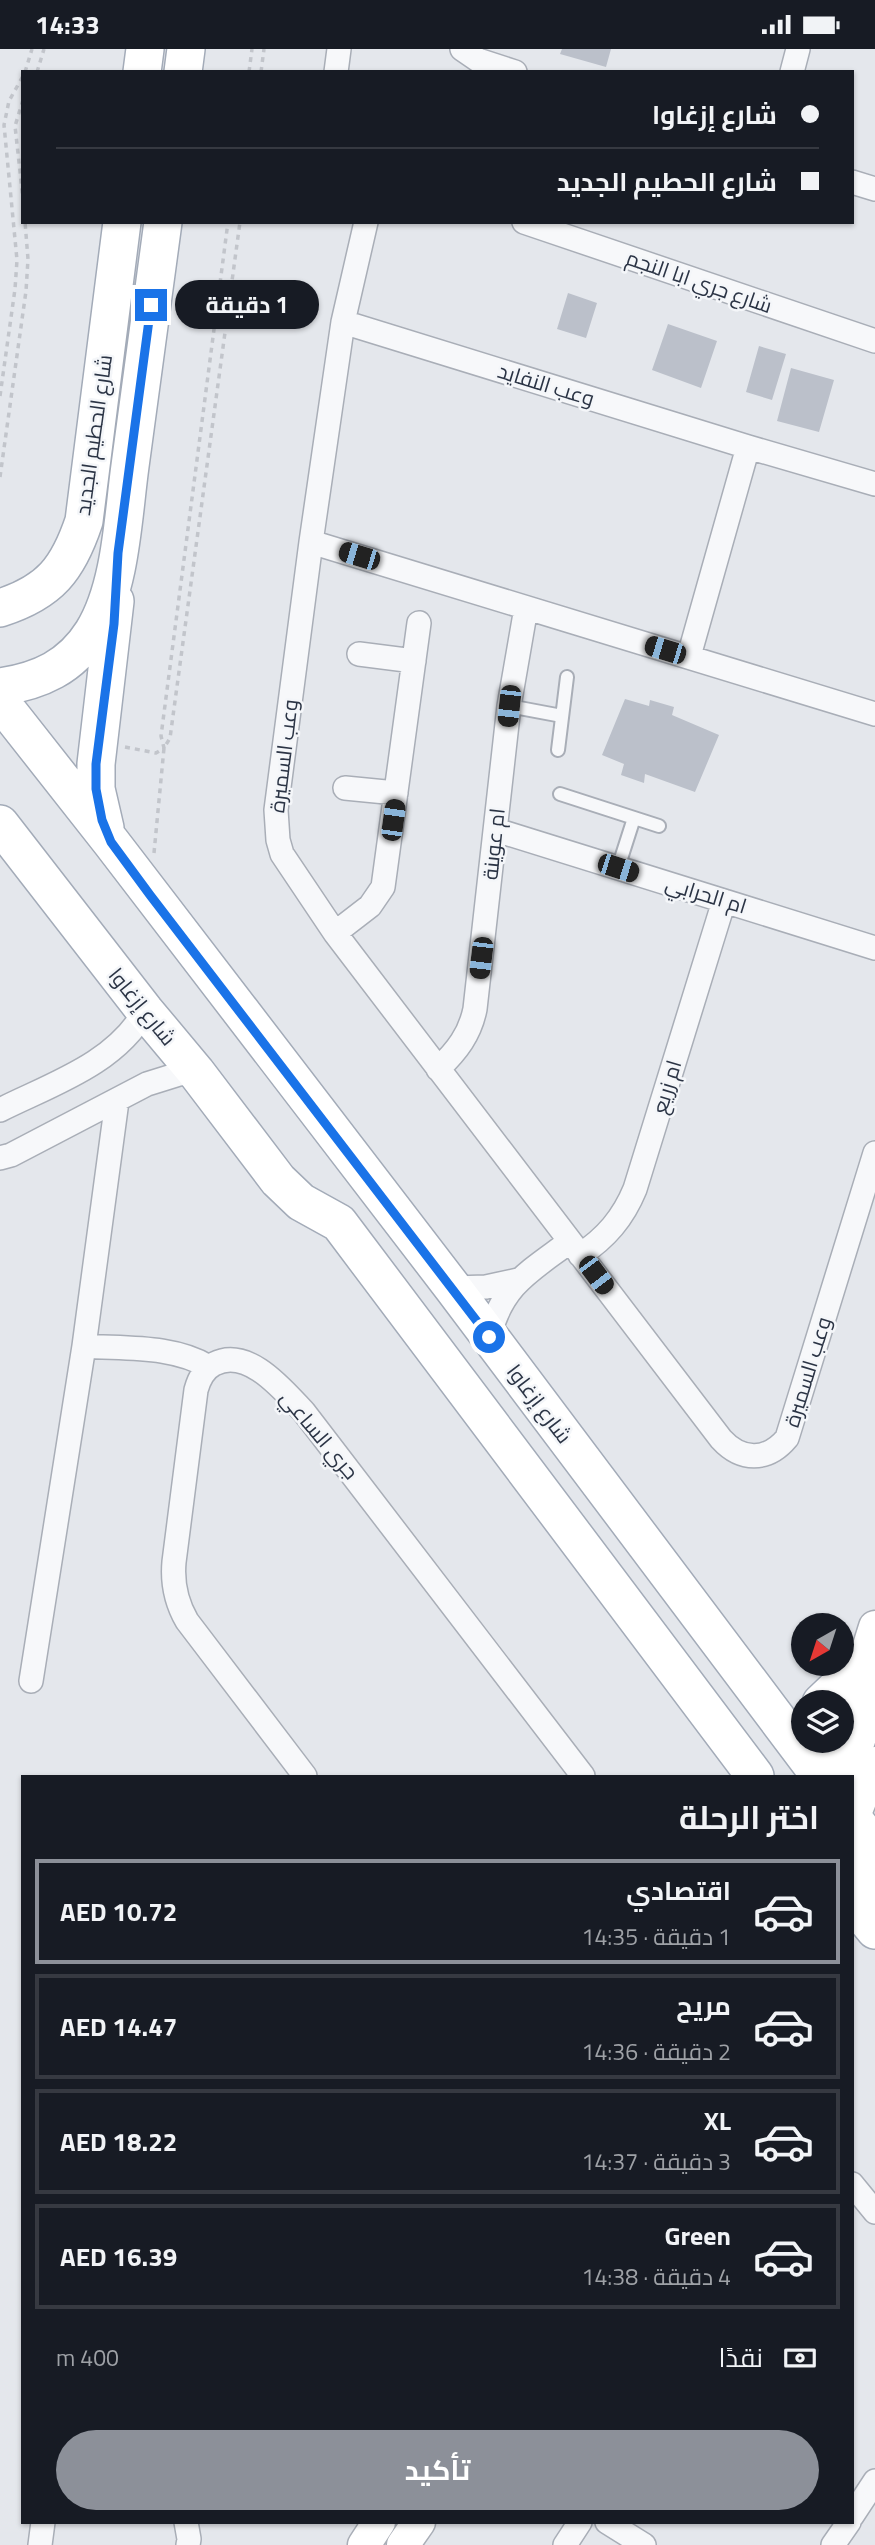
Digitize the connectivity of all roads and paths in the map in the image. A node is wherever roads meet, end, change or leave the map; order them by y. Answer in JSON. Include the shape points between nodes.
{"nodes":[{"id":1,"x":32,"y":49,"type":"edge"},
{"id":2,"x":44,"y":49,"type":"edge"},
{"id":3,"x":145,"y":49,"type":"edge"},
{"id":4,"x":186,"y":49,"type":"edge"},
{"id":5,"x":252,"y":49,"type":"edge"},
{"id":6,"x":264,"y":49,"type":"edge"},
{"id":7,"x":339,"y":49,"type":"edge"},
{"id":8,"x":462,"y":49,"type":"edge"},
{"id":9,"x":798,"y":49,"type":"edge"},
{"id":10,"x":25,"y":70,"type":"edge"},
{"id":11,"x":38,"y":70,"type":"edge"},
{"id":12,"x":142,"y":70,"type":"edge"},
{"id":13,"x":183,"y":70,"type":"edge"},
{"id":14,"x":249,"y":70,"type":"edge"},
{"id":15,"x":261,"y":70,"type":"edge"},
{"id":16,"x":336,"y":70,"type":"edge"},
{"id":17,"x":509,"y":70,"type":"edge"},
{"id":18,"x":793,"y":70,"type":"edge"},
{"id":19,"x":21,"y":79,"type":"edge"},
{"id":20,"x":21,"y":106,"type":"edge"},
{"id":21,"x":21,"y":181,"type":"edge"},
{"id":22,"x":854,"y":183,"type":"edge"},
{"id":23,"x":875,"y":189,"type":"edge"},
{"id":24,"x":25,"y":224,"type":"edge"},
{"id":25,"x":122,"y":224,"type":"edge"},
{"id":26,"x":163,"y":224,"type":"edge"},
{"id":27,"x":228,"y":224,"type":"edge"},
{"id":28,"x":240,"y":224,"type":"edge"},
{"id":29,"x":366,"y":224,"type":"edge"},
{"id":30,"x":535,"y":224,"type":"edge"},
{"id":31,"x":576,"y":231,"type":"edge"},
{"id":32,"x":343,"y":322,"type":"junction"},
{"id":33,"x":875,"y":341,"type":"edge"},
{"id":34,"x":0,"y":397,"type":"edge"},
{"id":35,"x":748,"y":447,"type":"junction"},
{"id":36,"x":0,"y":477,"type":"edge"},
{"id":37,"x":875,"y":484,"type":"edge"},
{"id":38,"x":311,"y":541,"type":"junction"},
{"id":39,"x":118,"y":553,"type":"junction"},
{"id":40,"x":0,"y":608,"type":"edge"},
{"id":41,"x":526,"y":608,"type":"junction"},
{"id":42,"x":419,"y":623,"type":"dead end"},
{"id":43,"x":359,"y":654,"type":"dead end"},
{"id":44,"x":689,"y":656,"type":"junction"},
{"id":45,"x":414,"y":661,"type":"junction"},
{"id":46,"x":567,"y":677,"type":"dead end"},
{"id":47,"x":0,"y":687,"type":"edge"},
{"id":48,"x":0,"y":701,"type":"edge"},
{"id":49,"x":509,"y":706,"type":"junction"},
{"id":50,"x":875,"y":714,"type":"edge"},
{"id":51,"x":562,"y":716,"type":"junction"},
{"id":52,"x":123,"y":747,"type":"dead end"},
{"id":53,"x":164,"y":748,"type":"junction"},
{"id":54,"x":558,"y":750,"type":"dead end"},
{"id":55,"x":345,"y":788,"type":"dead end"},
{"id":56,"x":396,"y":793,"type":"junction"},
{"id":57,"x":560,"y":794,"type":"dead end"},
{"id":58,"x":634,"y":818,"type":"junction"},
{"id":59,"x":0,"y":824,"type":"edge"},
{"id":60,"x":659,"y":825,"type":"dead end"},
{"id":61,"x":496,"y":831,"type":"junction"},
{"id":62,"x":111,"y":842,"type":"junction"},
{"id":63,"x":154,"y":855,"type":"dead end"},
{"id":64,"x":618,"y":868,"type":"junction"},
{"id":65,"x":724,"y":901,"type":"junction"},
{"id":66,"x":335,"y":933,"type":"junction"},
{"id":67,"x":875,"y":948,"type":"edge"},
{"id":68,"x":145,"y":1011,"type":"junction"},
{"id":69,"x":438,"y":1069,"type":"junction"},
{"id":70,"x":196,"y":1072,"type":"junction"},
{"id":71,"x":117,"y":1101,"type":"junction"},
{"id":72,"x":0,"y":1110,"type":"edge"},
{"id":73,"x":875,"y":1153,"type":"edge"},
{"id":74,"x":0,"y":1158,"type":"edge"},
{"id":75,"x":575,"y":1248,"type":"junction"},
{"id":76,"x":518,"y":1280,"type":"junction"},
{"id":77,"x":453,"y":1288,"type":"junction"},
{"id":78,"x":489,"y":1337,"type":"junction"},
{"id":79,"x":84,"y":1346,"type":"junction"},
{"id":80,"x":209,"y":1367,"type":"junction"},
{"id":81,"x":542,"y":1493,"type":"junction"},
{"id":82,"x":875,"y":1627,"type":"edge"},
{"id":83,"x":869,"y":1674,"type":"edge"},
{"id":84,"x":31,"y":1681,"type":"dead end"},
{"id":85,"x":843,"y":1690,"type":"edge"},
{"id":86,"x":854,"y":1698,"type":"edge"},
{"id":87,"x":790,"y":1719,"type":"edge"},
{"id":88,"x":828,"y":1753,"type":"edge"},
{"id":89,"x":736,"y":1761,"type":"edge"},
{"id":90,"x":875,"y":1763,"type":"edge"},
{"id":91,"x":304,"y":1775,"type":"edge"},
{"id":92,"x":582,"y":1775,"type":"edge"},
{"id":93,"x":754,"y":1775,"type":"edge"},
{"id":94,"x":818,"y":1775,"type":"edge"},
{"id":95,"x":818,"y":1775,"type":"edge"},
{"id":96,"x":819,"y":1775,"type":"edge"},
{"id":97,"x":819,"y":1775,"type":"edge"},
{"id":98,"x":854,"y":1816,"type":"edge"},
{"id":99,"x":854,"y":1820,"type":"edge"},
{"id":100,"x":875,"y":1847,"type":"edge"},
{"id":101,"x":854,"y":1867,"type":"edge"},
{"id":102,"x":865,"y":1913,"type":"edge"},
{"id":103,"x":854,"y":2186,"type":"edge"},
{"id":104,"x":875,"y":2212,"type":"edge"},
{"id":105,"x":875,"y":2481,"type":"edge"},
{"id":106,"x":854,"y":2513,"type":"edge"},
{"id":107,"x":43,"y":2524,"type":"edge"},
{"id":108,"x":186,"y":2524,"type":"edge"},
{"id":109,"x":378,"y":2524,"type":"edge"},
{"id":110,"x":418,"y":2524,"type":"edge"},
{"id":111,"x":579,"y":2524,"type":"edge"},
{"id":112,"x":610,"y":2524,"type":"edge"},
{"id":113,"x":848,"y":2524,"type":"edge"},
{"id":114,"x":40,"y":2545,"type":"edge"},
{"id":115,"x":188,"y":2545,"type":"edge"},
{"id":116,"x":364,"y":2545,"type":"edge"},
{"id":117,"x":403,"y":2545,"type":"edge"},
{"id":118,"x":565,"y":2545,"type":"edge"},
{"id":119,"x":644,"y":2545,"type":"edge"},
{"id":120,"x":833,"y":2545,"type":"edge"}],
"edges":[{"from":1,"to":10,"type":"path"},
{"from":2,"to":11,"type":"path"},
{"from":3,"to":12,"type":"main road"},
{"from":4,"to":13,"type":"main road"},
{"from":5,"to":14,"type":"path"},
{"from":6,"to":15,"type":"path"},
{"from":7,"to":16,"type":"street"},
{"from":8,"to":17,"type":"street"},
{"from":9,"to":18,"type":"street"},
{"from":19,"to":34,"type":"path","via":[[9,101],[4,125],[17,260]]},
{"from":20,"to":21,"type":"path","via":[[15,126]]},
{"from":22,"to":23,"type":"street"},
{"from":24,"to":36,"type":"path","via":[[28,275]]},
{"from":25,"to":40,"type":"main road","name":"شارع الحطيم الجديد","via":[[84,520],[74,551],[58,573],[41,590]]},
{"from":26,"to":39,"type":"main road","name":"شارع الحطيم الجديد"},
{"from":27,"to":53,"type":"path","via":[[161,736]]},
{"from":28,"to":53,"type":"path","via":[[170,738]]},
{"from":29,"to":32,"type":"street","name":"وعب السميرة"},
{"from":30,"to":31,"type":"street","name":"شارع جري ابا النجم"},
{"from":31,"to":33,"type":"street","name":"شارع جري ابا النجم"},
{"from":32,"to":35,"type":"street","name":"وعب النفايد"},
{"from":32,"to":38,"type":"street","name":"وعب السميرة"},
{"from":35,"to":37,"type":"street","name":"وعب النفايد"},
{"from":35,"to":44,"type":"street"},
{"from":38,"to":41,"type":"street"},
{"from":38,"to":66,"type":"street","name":"وعب السميرة","via":[[276,825],[289,867]]},
{"from":39,"to":47,"type":"main road","name":"شارع الحطيم الجديد","via":[[104,607],[94,631],[79,649],[42,678]]},
{"from":39,"to":62,"type":"main road","via":[[96,764],[96,789]]},
{"from":41,"to":44,"type":"street"},
{"from":41,"to":49,"type":"street","name":"ام عوينة"},
{"from":42,"to":45,"type":"street"},
{"from":43,"to":45,"type":"street"},
{"from":44,"to":50,"type":"street"},
{"from":45,"to":56,"type":"street"},
{"from":46,"to":51,"type":"lane"},
{"from":48,"to":62,"type":"main road","name":"شارع إزغاوا"},
{"from":49,"to":51,"type":"lane"},
{"from":49,"to":61,"type":"street","name":"ام عوينة"},
{"from":51,"to":54,"type":"lane"},
{"from":52,"to":53,"type":"path","via":[[156,753]]},
{"from":53,"to":63,"type":"path"},
{"from":55,"to":56,"type":"street"},
{"from":56,"to":66,"type":"street","via":[[383,887],[370,906]]},
{"from":57,"to":58,"type":"lane"},
{"from":58,"to":60,"type":"lane"},
{"from":58,"to":64,"type":"lane"},
{"from":59,"to":68,"type":"main road","name":"شارع إزغاوا"},
{"from":61,"to":64,"type":"street","name":"ام الحرابي"},
{"from":61,"to":69,"type":"street","name":"ام عوينة","via":[[472,1022],[463,1042]]},
{"from":62,"to":77,"type":"main road","name":"شارع إزغاوا"},
{"from":64,"to":65,"type":"street","name":"ام الحرابي"},
{"from":65,"to":67,"type":"street","name":"ام الحرابي"},
{"from":65,"to":75,"type":"street","name":"ام زريع","via":[[635,1189],[618,1221],[600,1241]]},
{"from":66,"to":69,"type":"street","name":"وعب السميرة"},
{"from":68,"to":70,"type":"main road","name":"شارع إزغاوا"},
{"from":68,"to":72,"type":"street","via":[[128,1037],[104,1057]]},
{"from":69,"to":75,"type":"street","name":"وعب السميرة"},
{"from":70,"to":71,"type":"street","via":[[162,1078]]},
{"from":70,"to":81,"type":"main road","name":"شارع إزغاوا","via":[[289,1192],[344,1229]]},
{"from":71,"to":74,"type":"street"},
{"from":71,"to":79,"type":"street"},
{"from":73,"to":75,"type":"street","name":"وعب السميرة","via":[[791,1428],[770,1453],[748,1457],[728,1447]]},
{"from":75,"to":76,"type":"street"},
{"from":76,"to":77,"type":"street"},
{"from":76,"to":78,"type":"street","via":[[502,1301]]},
{"from":77,"to":78,"type":"main road","name":"شارع إزغاوا"},
{"from":78,"to":87,"type":"main road","name":"شارع إزغاوا"},
{"from":79,"to":80,"type":"street","via":[[172,1352]]},
{"from":79,"to":84,"type":"street"},
{"from":80,"to":91,"type":"street","via":[[198,1381],[194,1401],[174,1562],[176,1599],[187,1621]]},
{"from":80,"to":92,"type":"street","name":"جري الساعي","via":[[225,1360],[249,1364],[304,1412]]},
{"from":81,"to":89,"type":"main road","name":"شارع إزغاوا"},
{"from":81,"to":94,"type":"main road","via":[[604,1537]]},
{"from":82,"to":83,"type":"main road"},
{"from":83,"to":85,"type":"main road"},
{"from":83,"to":86,"type":"main road"},
{"from":83,"to":96,"type":"main road"},
{"from":87,"to":95,"type":"main road","name":"شارع إزغاوا"},
{"from":88,"to":97,"type":"main road"},
{"from":89,"to":93,"type":"main road","name":"شارع إزغاوا"},
{"from":90,"to":98,"type":"main road"},
{"from":99,"to":100,"type":"main road"},
{"from":101,"to":102,"type":"main road"},
{"from":103,"to":104,"type":"street"},
{"from":105,"to":106,"type":"street"},
{"from":107,"to":114,"type":"street"},
{"from":108,"to":115,"type":"street"},
{"from":109,"to":116,"type":"main road"},
{"from":110,"to":117,"type":"main road"},
{"from":111,"to":118,"type":"street"},
{"from":112,"to":119,"type":"street"},
{"from":113,"to":120,"type":"street"}]}
